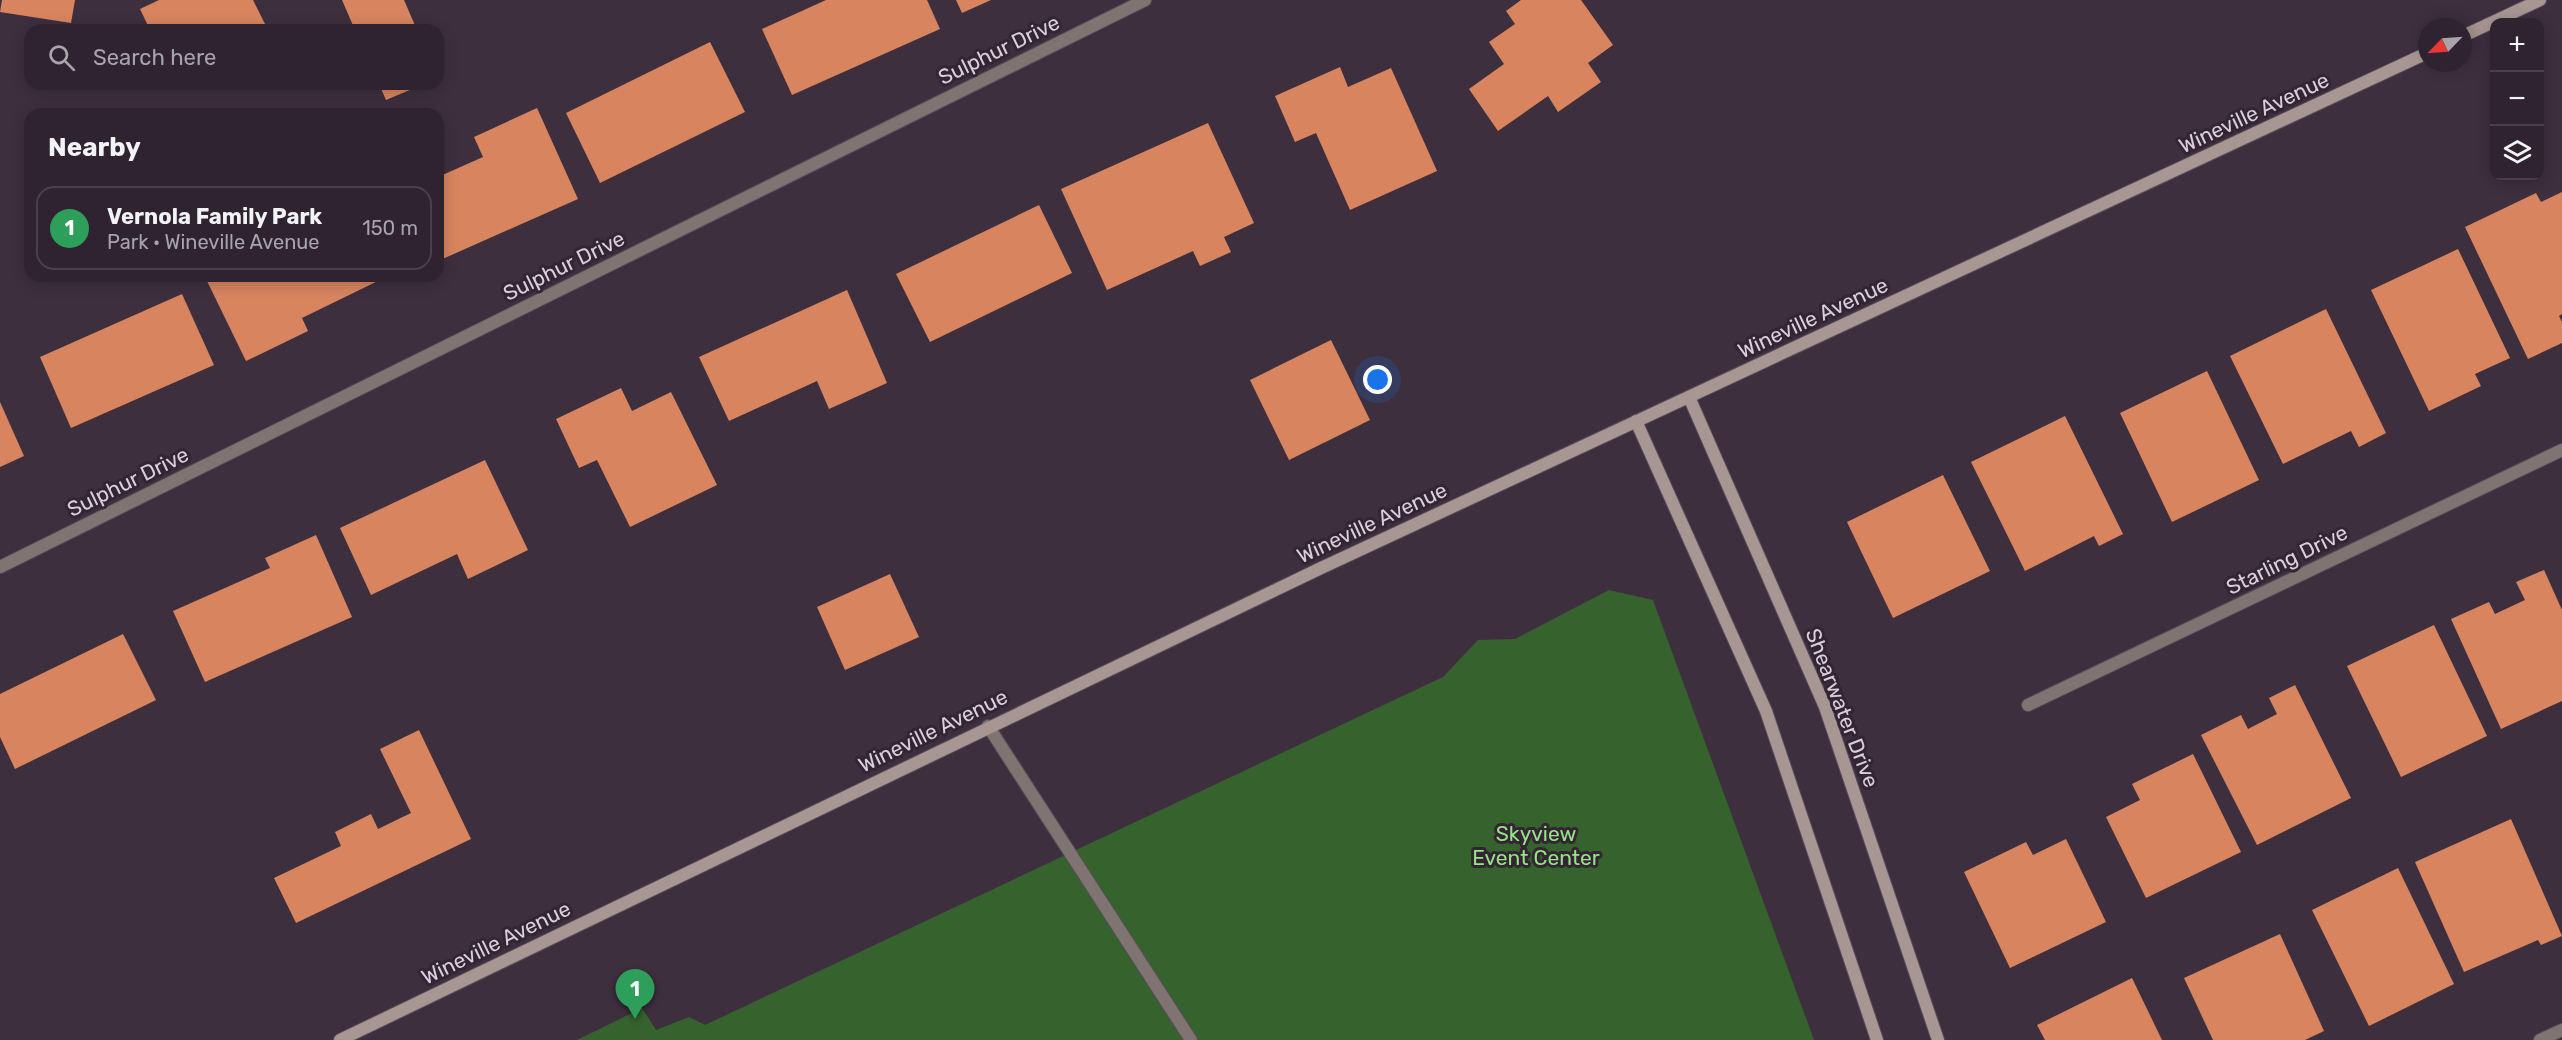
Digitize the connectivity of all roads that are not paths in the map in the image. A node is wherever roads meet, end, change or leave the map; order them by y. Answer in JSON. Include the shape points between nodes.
{"nodes":[{"id":1,"x":1145,"y":0,"type":"edge"},
{"id":2,"x":2540,"y":0,"type":"edge"},
{"id":3,"x":2472,"y":32,"type":"edge"},
{"id":4,"x":2418,"y":57,"type":"edge"},
{"id":5,"x":1689,"y":397,"type":"junction"},
{"id":6,"x":1636,"y":421,"type":"junction"},
{"id":7,"x":2562,"y":450,"type":"edge"},
{"id":8,"x":0,"y":567,"type":"edge"},
{"id":9,"x":2028,"y":705,"type":"dead end"},
{"id":10,"x":988,"y":726,"type":"junction"},
{"id":11,"x":2562,"y":1030,"type":"edge"},
{"id":12,"x":340,"y":1040,"type":"edge"},
{"id":13,"x":1191,"y":1040,"type":"edge"},
{"id":14,"x":1877,"y":1040,"type":"edge"},
{"id":15,"x":1938,"y":1040,"type":"edge"},
{"id":16,"x":2540,"y":1040,"type":"edge"}],
"edges":[{"from":1,"to":8,"type":"street","name":"Sulphur Drive"},
{"from":2,"to":3,"type":"main road"},
{"from":4,"to":5,"type":"main road","name":"Wineville Avenue"},
{"from":5,"to":6,"type":"main road","name":"Wineville Avenue"},
{"from":5,"to":15,"type":"main road","name":"Shearwater Drive","via":[[1825,707]]},
{"from":6,"to":10,"type":"main road","name":"Wineville Avenue"},
{"from":6,"to":14,"type":"main road","via":[[1766,711]]},
{"from":7,"to":9,"type":"street","name":"Starling Drive"},
{"from":10,"to":12,"type":"main road","name":"Wineville Avenue"},
{"from":10,"to":13,"type":"street"},
{"from":11,"to":16,"type":"street"}]}
